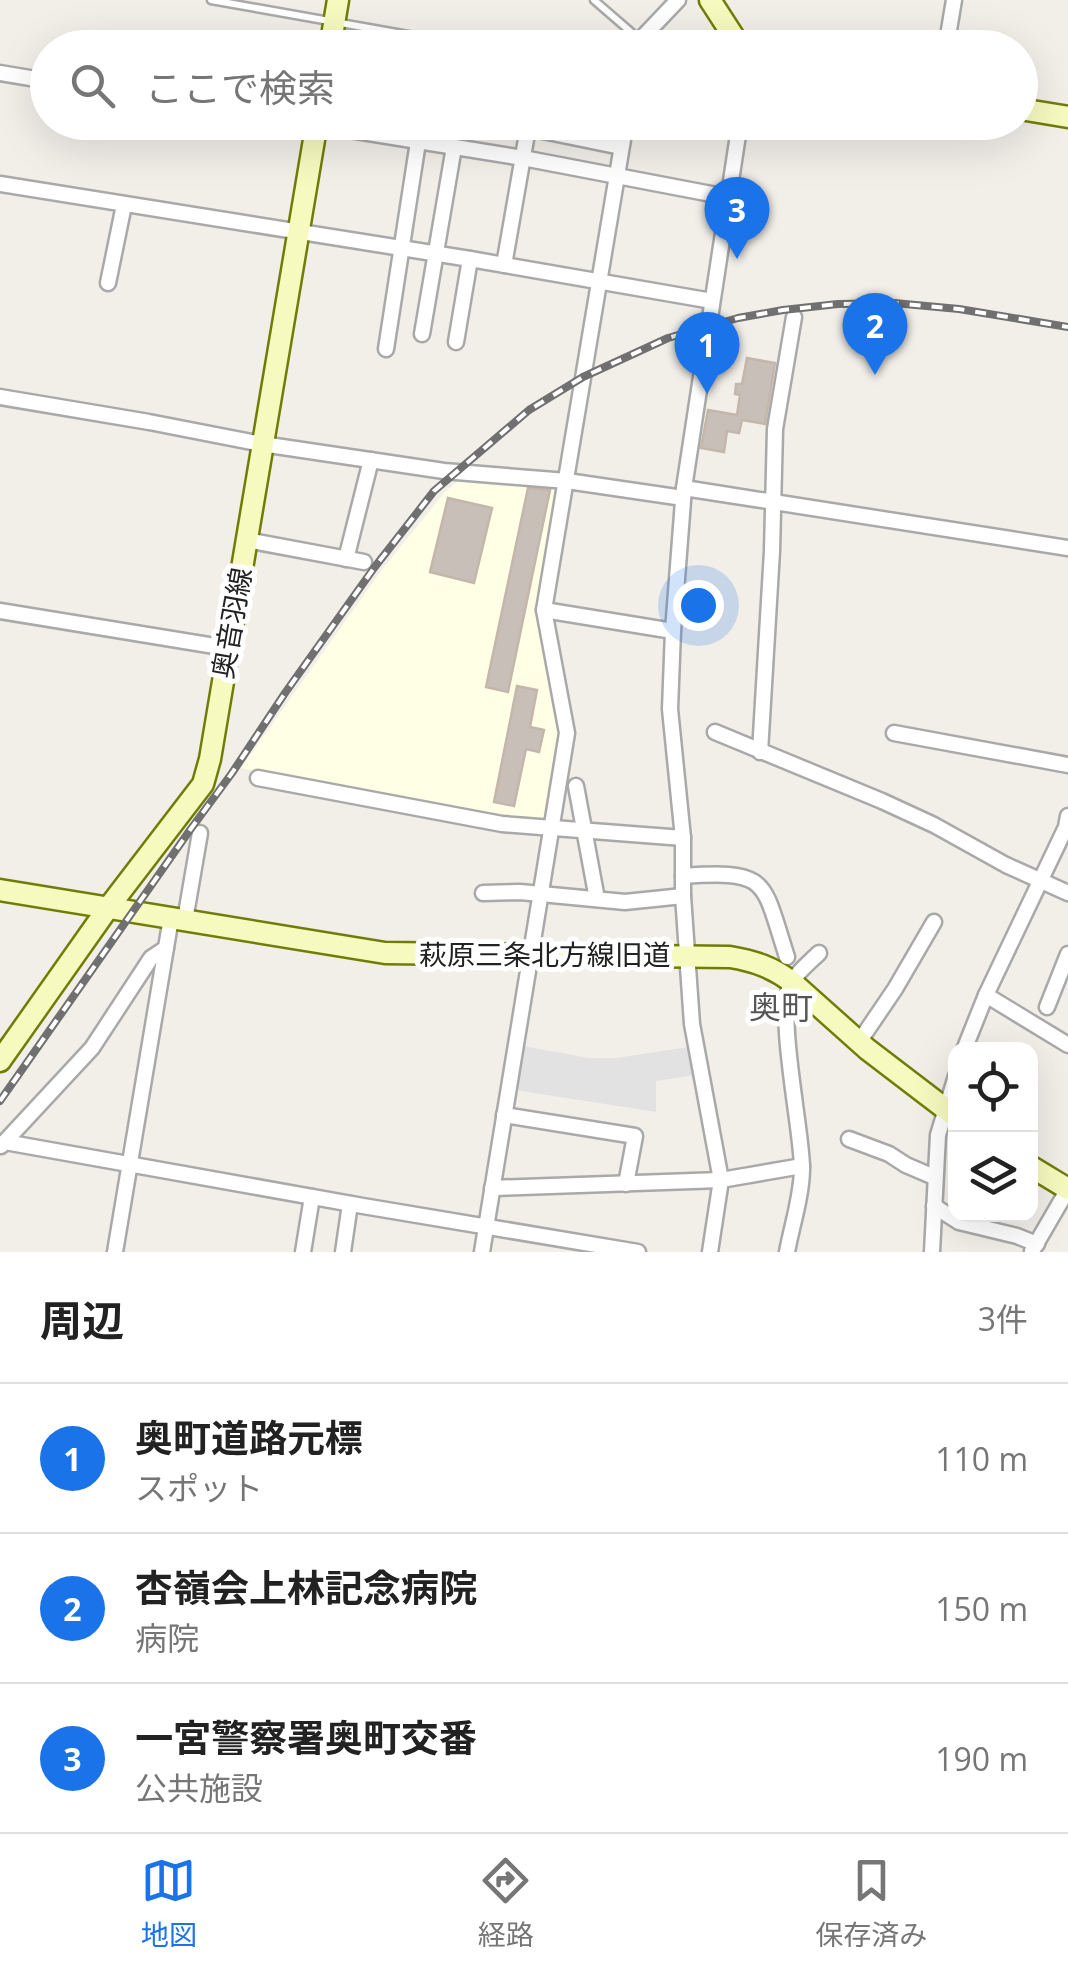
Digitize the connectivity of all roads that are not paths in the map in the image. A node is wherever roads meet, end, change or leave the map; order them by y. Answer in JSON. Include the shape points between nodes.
{"nodes":[{"id":1,"x":211,"y":0,"type":"edge"},
{"id":2,"x":594,"y":0,"type":"edge"},
{"id":3,"x":678,"y":0,"type":"edge"},
{"id":4,"x":710,"y":0,"type":"edge"},
{"id":5,"x":954,"y":0,"type":"edge"},
{"id":6,"x":336,"y":10,"type":"edge"},
{"id":7,"x":402,"y":30,"type":"edge"},
{"id":8,"x":625,"y":30,"type":"edge"},
{"id":9,"x":651,"y":30,"type":"edge"},
{"id":10,"x":729,"y":30,"type":"edge"},
{"id":11,"x":949,"y":30,"type":"edge"},
{"id":12,"x":0,"y":73,"type":"edge"},
{"id":13,"x":30,"y":78,"type":"edge"},
{"id":14,"x":1038,"y":112,"type":"edge"},
{"id":15,"x":1068,"y":117,"type":"edge"},
{"id":16,"x":309,"y":140,"type":"edge"},
{"id":17,"x":407,"y":140,"type":"edge"},
{"id":18,"x":526,"y":140,"type":"edge"},
{"id":19,"x":587,"y":140,"type":"edge"},
{"id":20,"x":623,"y":140,"type":"edge"},
{"id":21,"x":737,"y":140,"type":"edge"},
{"id":22,"x":418,"y":142,"type":"junction"},
{"id":23,"x":454,"y":147,"type":"junction"},
{"id":24,"x":622,"y":147,"type":"junction"},
{"id":25,"x":523,"y":158,"type":"junction"},
{"id":26,"x":616,"y":177,"type":"junction"},
{"id":27,"x":0,"y":184,"type":"edge"},
{"id":28,"x":727,"y":197,"type":"junction"},
{"id":29,"x":124,"y":204,"type":"junction"},
{"id":30,"x":300,"y":232,"type":"junction"},
{"id":31,"x":403,"y":249,"type":"junction"},
{"id":32,"x":436,"y":254,"type":"junction"},
{"id":33,"x":470,"y":259,"type":"junction"},
{"id":34,"x":504,"y":265,"type":"junction"},
{"id":35,"x":598,"y":281,"type":"junction"},
{"id":36,"x":108,"y":284,"type":"dead end"},
{"id":37,"x":712,"y":301,"type":"junction"},
{"id":38,"x":794,"y":317,"type":"dead end"},
{"id":39,"x":422,"y":334,"type":"dead end"},
{"id":40,"x":456,"y":342,"type":"dead end"},
{"id":41,"x":386,"y":349,"type":"dead end"},
{"id":42,"x":0,"y":396,"type":"edge"},
{"id":43,"x":262,"y":444,"type":"junction"},
{"id":44,"x":371,"y":460,"type":"junction"},
{"id":45,"x":567,"y":481,"type":"junction"},
{"id":46,"x":684,"y":493,"type":"junction"},
{"id":47,"x":772,"y":502,"type":"junction"},
{"id":48,"x":246,"y":540,"type":"junction"},
{"id":49,"x":1068,"y":548,"type":"edge"},
{"id":50,"x":346,"y":559,"type":"junction"},
{"id":51,"x":364,"y":562,"type":"dead end"},
{"id":52,"x":544,"y":610,"type":"junction"},
{"id":53,"x":0,"y":611,"type":"edge"},
{"id":54,"x":673,"y":631,"type":"junction"},
{"id":55,"x":227,"y":648,"type":"junction"},
{"id":56,"x":715,"y":732,"type":"dead end"},
{"id":57,"x":894,"y":734,"type":"dead end"},
{"id":58,"x":760,"y":752,"type":"junction"},
{"id":59,"x":1068,"y":764,"type":"edge"},
{"id":60,"x":258,"y":778,"type":"dead end"},
{"id":61,"x":576,"y":786,"type":"dead end"},
{"id":62,"x":1068,"y":816,"type":"edge"},
{"id":63,"x":550,"y":828,"type":"junction"},
{"id":64,"x":585,"y":830,"type":"junction"},
{"id":65,"x":200,"y":833,"type":"dead end"},
{"id":66,"x":683,"y":838,"type":"junction"},
{"id":67,"x":683,"y":876,"type":"junction"},
{"id":68,"x":1039,"y":882,"type":"junction"},
{"id":69,"x":0,"y":890,"type":"edge"},
{"id":70,"x":483,"y":893,"type":"dead end"},
{"id":71,"x":1068,"y":893,"type":"edge"},
{"id":72,"x":540,"y":894,"type":"junction"},
{"id":73,"x":683,"y":896,"type":"junction"},
{"id":74,"x":597,"y":899,"type":"junction"},
{"id":75,"x":108,"y":908,"type":"junction"},
{"id":76,"x":178,"y":919,"type":"junction"},
{"id":77,"x":934,"y":922,"type":"dead end"},
{"id":78,"x":166,"y":948,"type":"junction"},
{"id":79,"x":529,"y":954,"type":"junction"},
{"id":80,"x":1068,"y":954,"type":"edge"},
{"id":81,"x":686,"y":956,"type":"junction"},
{"id":82,"x":786,"y":970,"type":"junction"},
{"id":83,"x":986,"y":995,"type":"junction"},
{"id":84,"x":1047,"y":1007,"type":"dead end"},
{"id":85,"x":859,"y":1042,"type":"junction"},
{"id":86,"x":967,"y":1042,"type":"edge"},
{"id":87,"x":1068,"y":1045,"type":"edge"},
{"id":88,"x":0,"y":1061,"type":"edge"},
{"id":89,"x":948,"y":1112,"type":"edge"},
{"id":90,"x":504,"y":1115,"type":"junction"},
{"id":91,"x":948,"y":1118,"type":"edge"},
{"id":92,"x":849,"y":1140,"type":"dead end"},
{"id":93,"x":2,"y":1145,"type":"edge"},
{"id":94,"x":130,"y":1166,"type":"junction"},
{"id":95,"x":802,"y":1166,"type":"junction"},
{"id":96,"x":1038,"y":1171,"type":"edge"},
{"id":97,"x":934,"y":1177,"type":"junction"},
{"id":98,"x":721,"y":1180,"type":"junction"},
{"id":99,"x":626,"y":1184,"type":"junction"},
{"id":100,"x":492,"y":1188,"type":"junction"},
{"id":101,"x":1068,"y":1189,"type":"edge"},
{"id":102,"x":312,"y":1197,"type":"junction"},
{"id":103,"x":350,"y":1204,"type":"junction"},
{"id":104,"x":934,"y":1206,"type":"junction"},
{"id":105,"x":486,"y":1226,"type":"junction"},
{"id":106,"x":1034,"y":1248,"type":"edge"},
{"id":107,"x":114,"y":1252,"type":"edge"},
{"id":108,"x":303,"y":1252,"type":"edge"},
{"id":109,"x":343,"y":1252,"type":"edge"},
{"id":110,"x":482,"y":1252,"type":"edge"},
{"id":111,"x":638,"y":1252,"type":"edge"},
{"id":112,"x":710,"y":1252,"type":"edge"},
{"id":113,"x":786,"y":1252,"type":"edge"},
{"id":114,"x":932,"y":1252,"type":"edge"}],
"edges":[{"from":1,"to":6,"type":"lane"},
{"from":2,"to":8,"type":"lane"},
{"from":3,"to":9,"type":"street"},
{"from":4,"to":10,"type":"main road"},
{"from":5,"to":11,"type":"street"},
{"from":6,"to":7,"type":"lane"},
{"from":12,"to":13,"type":"street"},
{"from":14,"to":15,"type":"main road"},
{"from":16,"to":30,"type":"main road","name":"奥音羽線"},
{"from":17,"to":22,"type":"street"},
{"from":18,"to":25,"type":"street"},
{"from":19,"to":24,"type":"street"},
{"from":20,"to":24,"type":"street"},
{"from":21,"to":28,"type":"street"},
{"from":22,"to":23,"type":"street"},
{"from":22,"to":31,"type":"street"},
{"from":23,"to":25,"type":"street"},
{"from":23,"to":32,"type":"street"},
{"from":24,"to":26,"type":"street"},
{"from":25,"to":26,"type":"street"},
{"from":25,"to":34,"type":"street"},
{"from":26,"to":28,"type":"street"},
{"from":26,"to":35,"type":"street"},
{"from":27,"to":29,"type":"street"},
{"from":28,"to":37,"type":"street"},
{"from":29,"to":30,"type":"street"},
{"from":29,"to":36,"type":"street"},
{"from":30,"to":31,"type":"street"},
{"from":30,"to":43,"type":"main road","name":"奥音羽線"},
{"from":31,"to":32,"type":"street"},
{"from":31,"to":41,"type":"street"},
{"from":32,"to":33,"type":"street"},
{"from":32,"to":39,"type":"street"},
{"from":33,"to":34,"type":"street"},
{"from":33,"to":40,"type":"street"},
{"from":34,"to":35,"type":"street"},
{"from":35,"to":37,"type":"street"},
{"from":35,"to":45,"type":"street"},
{"from":37,"to":46,"type":"street"},
{"from":38,"to":47,"type":"street"},
{"from":42,"to":43,"type":"street"},
{"from":43,"to":44,"type":"street"},
{"from":43,"to":48,"type":"main road","name":"奥音羽線"},
{"from":44,"to":45,"type":"street"},
{"from":44,"to":50,"type":"street"},
{"from":45,"to":46,"type":"street"},
{"from":45,"to":52,"type":"street"},
{"from":46,"to":47,"type":"street"},
{"from":46,"to":54,"type":"street"},
{"from":47,"to":49,"type":"street"},
{"from":47,"to":58,"type":"street"},
{"from":48,"to":50,"type":"street"},
{"from":48,"to":55,"type":"main road","name":"奥音羽線"},
{"from":50,"to":51,"type":"street"},
{"from":52,"to":54,"type":"street"},
{"from":52,"to":63,"type":"street","via":[[567,733]]},
{"from":53,"to":55,"type":"street"},
{"from":54,"to":66,"type":"street","via":[[670,708]]},
{"from":55,"to":75,"type":"main road","name":"奥音羽線","via":[[202,784]]},
{"from":56,"to":58,"type":"street"},
{"from":57,"to":59,"type":"street"},
{"from":58,"to":68,"type":"street","via":[[900,809]]},
{"from":60,"to":63,"type":"street"},
{"from":61,"to":64,"type":"street"},
{"from":62,"to":68,"type":"street"},
{"from":63,"to":64,"type":"street"},
{"from":63,"to":72,"type":"street"},
{"from":64,"to":66,"type":"street"},
{"from":64,"to":74,"type":"street"},
{"from":65,"to":76,"type":"street"},
{"from":66,"to":67,"type":"street"},
{"from":67,"to":73,"type":"street"},
{"from":67,"to":82,"type":"street","via":[[753,878],[764,891]]},
{"from":68,"to":71,"type":"street"},
{"from":68,"to":83,"type":"street"},
{"from":69,"to":75,"type":"main road","name":"萩原三条北方線旧道"},
{"from":70,"to":72,"type":"street"},
{"from":72,"to":74,"type":"street"},
{"from":72,"to":79,"type":"street"},
{"from":73,"to":74,"type":"street"},
{"from":73,"to":81,"type":"street"},
{"from":75,"to":76,"type":"main road","name":"萩原三条北方線旧道"},
{"from":75,"to":88,"type":"main road","name":"奥音羽線"},
{"from":76,"to":78,"type":"street"},
{"from":76,"to":79,"type":"main road","name":"萩原三条北方線旧道","via":[[385,952]]},
{"from":77,"to":85,"type":"street"},
{"from":78,"to":93,"type":"street","via":[[152,958],[92,1048]]},
{"from":78,"to":94,"type":"street"},
{"from":79,"to":81,"type":"main road","name":"萩原三条北方線旧道"},
{"from":79,"to":90,"type":"street"},
{"from":80,"to":84,"type":"street"},
{"from":81,"to":82,"type":"main road","via":[[744,959]]},
{"from":81,"to":98,"type":"street","name":"萩原三条北方線旧道"},
{"from":82,"to":82,"type":"street","via":[[814,958],[799,956]]},
{"from":82,"to":85,"type":"main road"},
{"from":82,"to":95,"type":"street"},
{"from":83,"to":86,"type":"street"},
{"from":83,"to":87,"type":"street"},
{"from":85,"to":89,"type":"main road"},
{"from":90,"to":99,"type":"street","via":[[635,1136]]},
{"from":90,"to":100,"type":"street"},
{"from":91,"to":97,"type":"street","via":[[938,1135]]},
{"from":92,"to":97,"type":"street"},
{"from":93,"to":94,"type":"street"},
{"from":94,"to":102,"type":"street"},
{"from":94,"to":107,"type":"street"},
{"from":95,"to":98,"type":"street"},
{"from":95,"to":113,"type":"street"},
{"from":96,"to":101,"type":"main road"},
{"from":97,"to":104,"type":"street"},
{"from":98,"to":99,"type":"street"},
{"from":98,"to":112,"type":"street","name":"萩原三条北方線旧道"},
{"from":99,"to":100,"type":"street"},
{"from":100,"to":105,"type":"street"},
{"from":101,"to":106,"type":"street"},
{"from":102,"to":103,"type":"street"},
{"from":102,"to":108,"type":"street"},
{"from":103,"to":105,"type":"street"},
{"from":103,"to":109,"type":"street"},
{"from":104,"to":106,"type":"street","via":[[959,1222],[1017,1236]]},
{"from":104,"to":114,"type":"street"},
{"from":105,"to":110,"type":"street"},
{"from":105,"to":111,"type":"street"}]}
